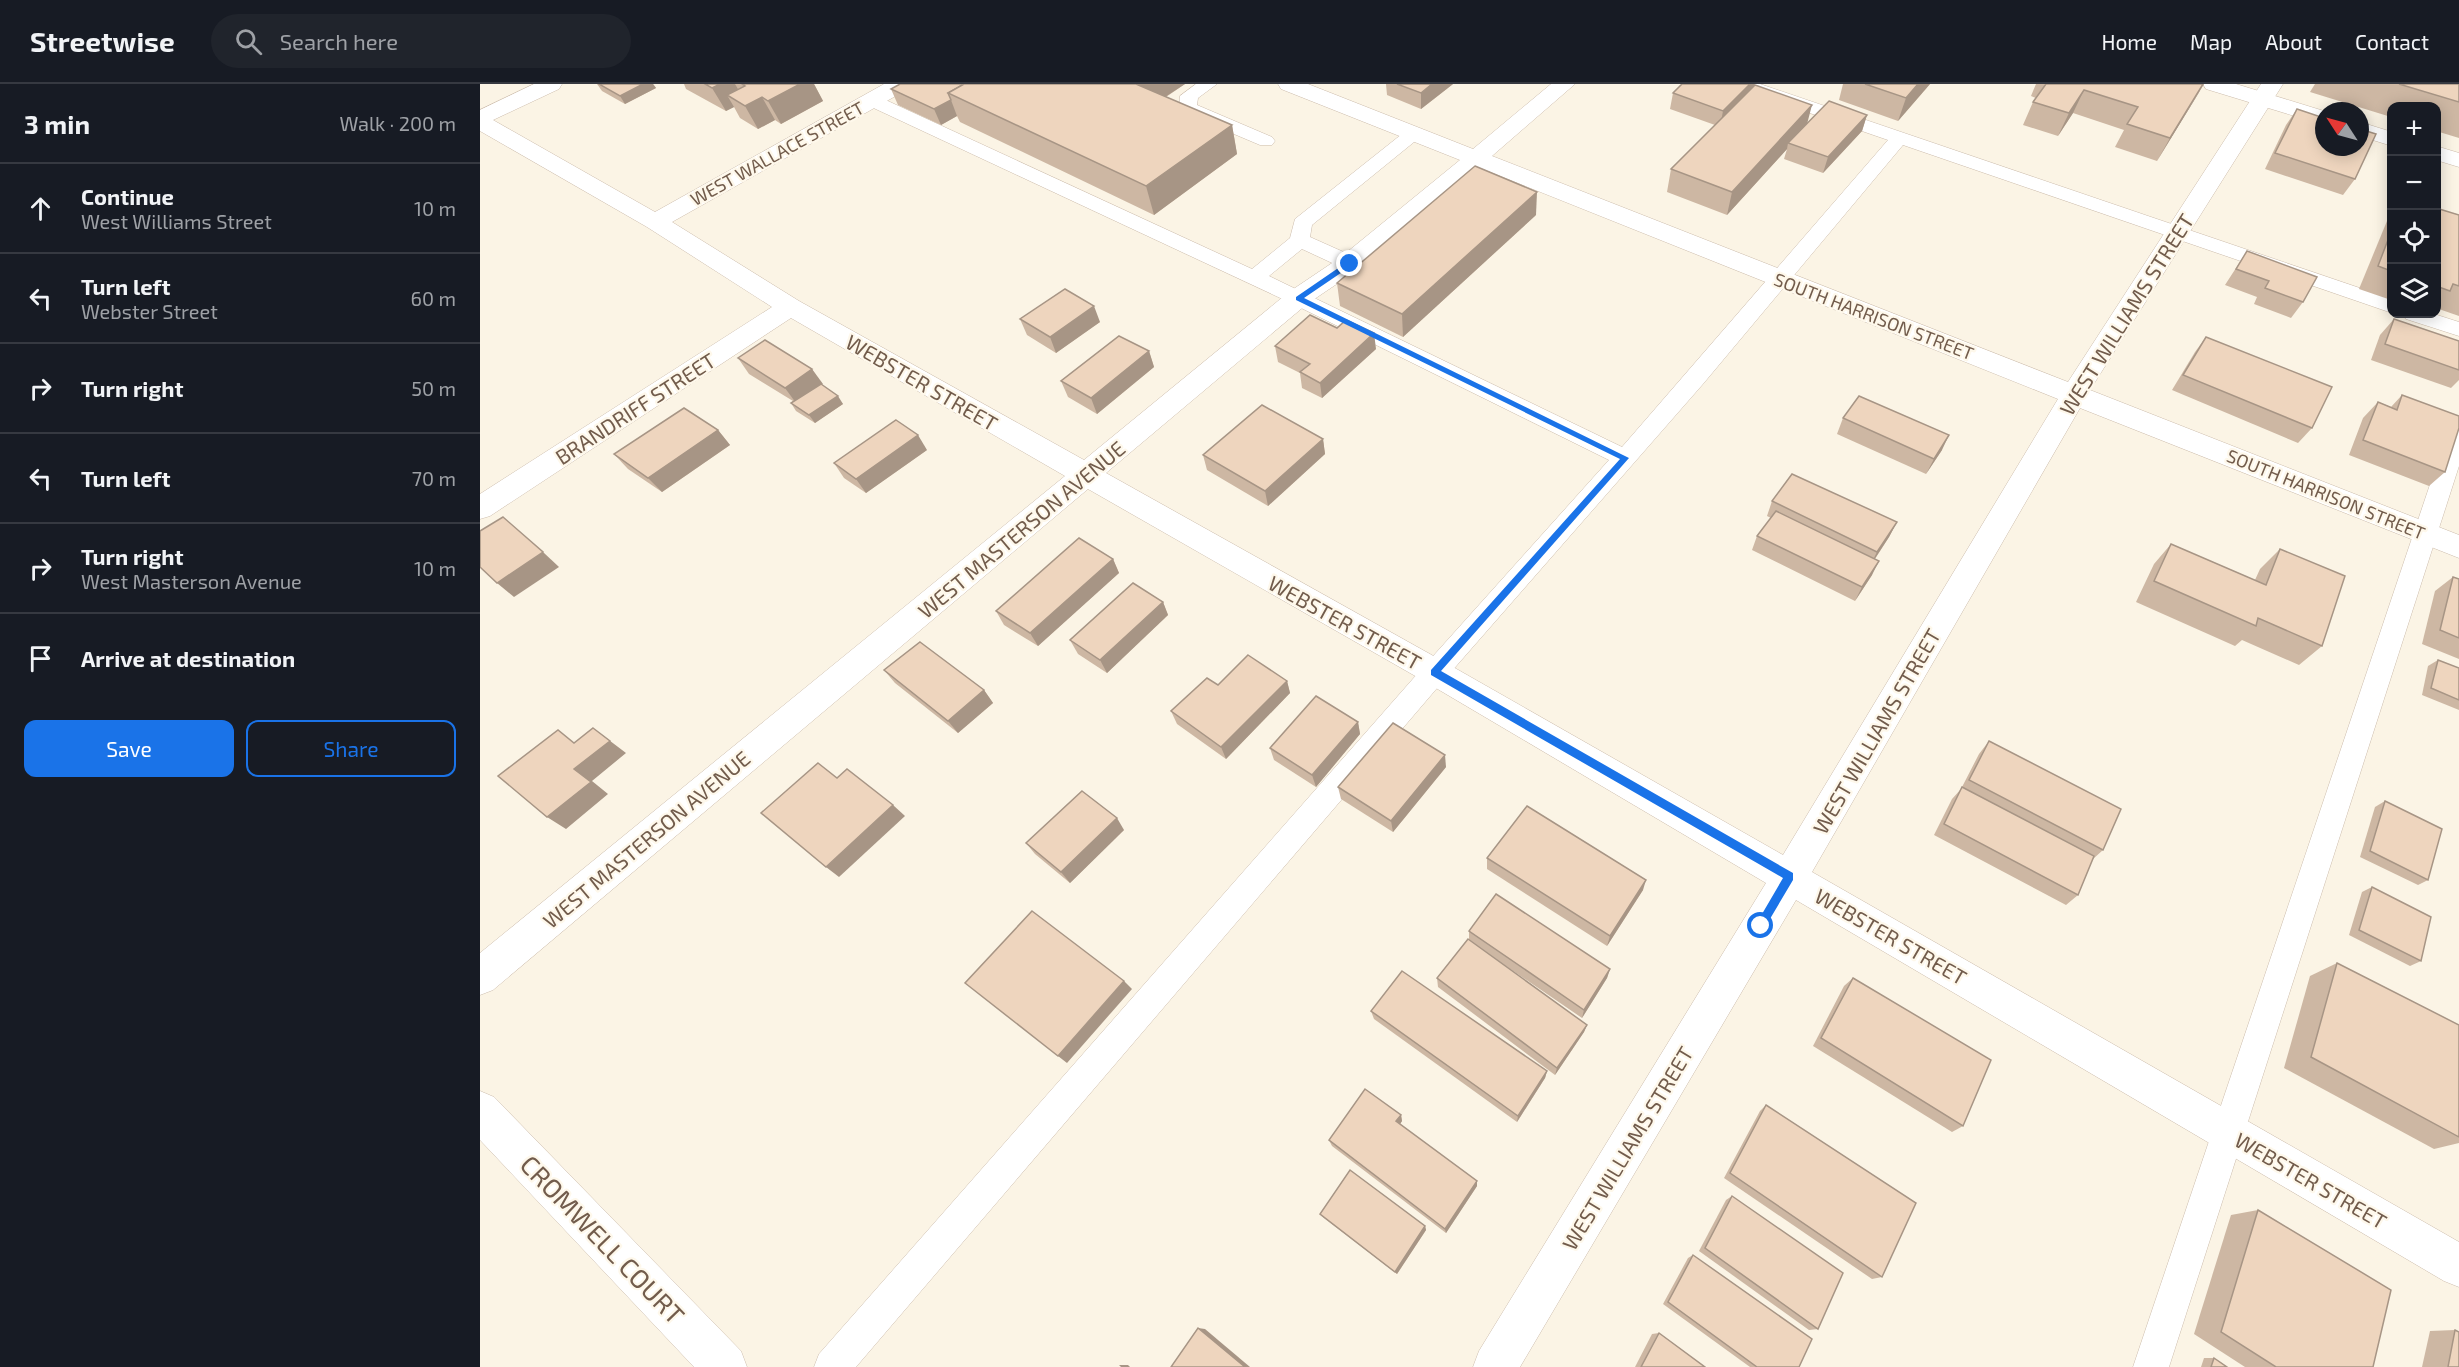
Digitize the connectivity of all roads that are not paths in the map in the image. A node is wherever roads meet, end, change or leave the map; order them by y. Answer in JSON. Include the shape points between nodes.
{"nodes":[{"id":1,"x":551,"y":84,"type":"edge"},
{"id":2,"x":900,"y":84,"type":"edge"},
{"id":3,"x":1208,"y":84,"type":"edge"},
{"id":4,"x":1289,"y":84,"type":"edge"},
{"id":5,"x":1564,"y":84,"type":"edge"},
{"id":6,"x":1743,"y":84,"type":"edge"},
{"id":7,"x":2214,"y":84,"type":"edge"},
{"id":8,"x":2268,"y":92,"type":"edge"},
{"id":9,"x":872,"y":100,"type":"junction"},
{"id":10,"x":2315,"y":114,"type":"edge"},
{"id":11,"x":480,"y":120,"type":"edge"},
{"id":12,"x":2369,"y":132,"type":"edge"},
{"id":13,"x":1413,"y":134,"type":"junction"},
{"id":14,"x":1900,"y":137,"type":"junction"},
{"id":15,"x":2387,"y":138,"type":"edge"},
{"id":16,"x":1266,"y":141,"type":"dead end"},
{"id":17,"x":2441,"y":155,"type":"edge"},
{"id":18,"x":1476,"y":159,"type":"junction"},
{"id":19,"x":2459,"y":160,"type":"edge"},
{"id":20,"x":655,"y":222,"type":"junction"},
{"id":21,"x":2177,"y":232,"type":"junction"},
{"id":22,"x":1300,"y":240,"type":"junction"},
{"id":23,"x":1350,"y":264,"type":"junction"},
{"id":24,"x":1779,"y":278,"type":"junction"},
{"id":25,"x":1253,"y":279,"type":"junction"},
{"id":26,"x":1298,"y":298,"type":"junction"},
{"id":27,"x":2387,"y":305,"type":"edge"},
{"id":28,"x":790,"y":307,"type":"junction"},
{"id":29,"x":2425,"y":318,"type":"edge"},
{"id":30,"x":2459,"y":329,"type":"edge"},
{"id":31,"x":2074,"y":394,"type":"junction"},
{"id":32,"x":2459,"y":431,"type":"edge"},
{"id":33,"x":1625,"y":458,"type":"junction"},
{"id":34,"x":1085,"y":475,"type":"junction"},
{"id":35,"x":480,"y":508,"type":"edge"},
{"id":36,"x":2426,"y":534,"type":"junction"},
{"id":37,"x":2459,"y":547,"type":"edge"},
{"id":38,"x":1435,"y":672,"type":"junction"},
{"id":39,"x":1790,"y":877,"type":"junction"},
{"id":40,"x":480,"y":977,"type":"edge"},
{"id":41,"x":480,"y":1111,"type":"edge"},
{"id":42,"x":2228,"y":1132,"type":"junction"},
{"id":43,"x":2459,"y":1266,"type":"edge"},
{"id":44,"x":725,"y":1367,"type":"edge"},
{"id":45,"x":832,"y":1367,"type":"edge"},
{"id":46,"x":1495,"y":1367,"type":"edge"},
{"id":47,"x":2151,"y":1367,"type":"edge"}],
"edges":[{"from":1,"to":11,"type":"street"},
{"from":2,"to":9,"type":"street","name":"WEST WALLACE STREET"},
{"from":3,"to":16,"type":"lane","via":[[1189,96],[1188,108]]},
{"from":4,"to":13,"type":"street","name":"SOUTH HARRISON STREET"},
{"from":5,"to":18,"type":"street","name":"WEST MASTERSON AVENUE"},
{"from":6,"to":14,"type":"lane"},
{"from":7,"to":8,"type":"street"},
{"from":8,"to":10,"type":"street"},
{"from":8,"to":21,"type":"street","name":"WEST WILLIAMS STREET"},
{"from":9,"to":20,"type":"street","name":"WEST WALLACE STREET"},
{"from":9,"to":25,"type":"lane"},
{"from":11,"to":20,"type":"street","name":"WEBSTER STREET"},
{"from":12,"to":15,"type":"street"},
{"from":13,"to":18,"type":"street","name":"SOUTH HARRISON STREET"},
{"from":13,"to":22,"type":"lane","via":[[1302,223]]},
{"from":14,"to":21,"type":"lane"},
{"from":14,"to":24,"type":"lane"},
{"from":17,"to":19,"type":"street"},
{"from":18,"to":23,"type":"street","name":"WEST MASTERSON AVENUE"},
{"from":18,"to":24,"type":"street","name":"SOUTH HARRISON STREET"},
{"from":20,"to":28,"type":"street","name":"WEBSTER STREET"},
{"from":21,"to":27,"type":"lane"},
{"from":21,"to":31,"type":"street","name":"WEST WILLIAMS STREET"},
{"from":22,"to":23,"type":"lane"},
{"from":22,"to":25,"type":"lane"},
{"from":23,"to":26,"type":"street","name":"WEST MASTERSON AVENUE"},
{"from":24,"to":31,"type":"street","name":"SOUTH HARRISON STREET"},
{"from":24,"to":33,"type":"lane"},
{"from":25,"to":26,"type":"lane"},
{"from":26,"to":33,"type":"lane"},
{"from":26,"to":34,"type":"street","name":"WEST MASTERSON AVENUE"},
{"from":28,"to":34,"type":"street","name":"WEBSTER STREET"},
{"from":28,"to":35,"type":"street","name":"BRANDRIFF STREET"},
{"from":29,"to":30,"type":"lane"},
{"from":31,"to":36,"type":"street","name":"SOUTH HARRISON STREET"},
{"from":31,"to":39,"type":"street","name":"WEST WILLIAMS STREET"},
{"from":32,"to":36,"type":"lane"},
{"from":33,"to":38,"type":"lane"},
{"from":34,"to":38,"type":"street","name":"WEBSTER STREET"},
{"from":34,"to":40,"type":"street","name":"WEST MASTERSON AVENUE"},
{"from":36,"to":37,"type":"street","name":"SOUTH HARRISON STREET"},
{"from":36,"to":42,"type":"lane"},
{"from":38,"to":39,"type":"street","name":"WEBSTER STREET"},
{"from":38,"to":45,"type":"lane"},
{"from":39,"to":42,"type":"street","name":"WEBSTER STREET"},
{"from":39,"to":46,"type":"street","name":"WEST WILLIAMS STREET"},
{"from":41,"to":44,"type":"street","name":"CROMWELL COURT"},
{"from":42,"to":43,"type":"street","name":"WEBSTER STREET"},
{"from":42,"to":47,"type":"lane"}]}
